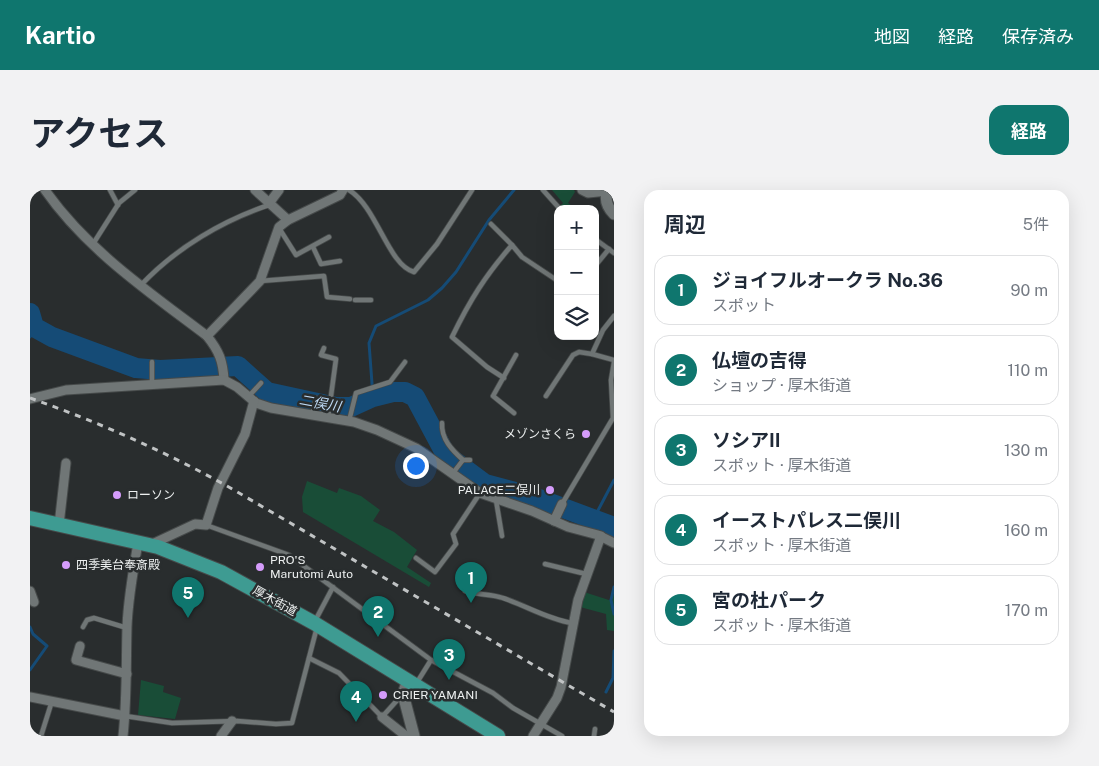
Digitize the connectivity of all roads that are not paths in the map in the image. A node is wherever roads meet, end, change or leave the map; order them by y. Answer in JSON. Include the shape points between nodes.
{"nodes":[{"id":1,"x":45,"y":190,"type":"edge"},
{"id":2,"x":110,"y":190,"type":"edge"},
{"id":3,"x":135,"y":190,"type":"edge"},
{"id":4,"x":254,"y":190,"type":"edge"},
{"id":5,"x":279,"y":190,"type":"edge"},
{"id":6,"x":343,"y":190,"type":"edge"},
{"id":7,"x":350,"y":190,"type":"edge"},
{"id":8,"x":472,"y":190,"type":"edge"},
{"id":9,"x":543,"y":190,"type":"edge"},
{"id":10,"x":582,"y":190,"type":"edge"},
{"id":11,"x":608,"y":190,"type":"edge"},
{"id":12,"x":271,"y":203,"type":"junction"},
{"id":13,"x":118,"y":205,"type":"junction"},
{"id":14,"x":556,"y":205,"type":"edge"},
{"id":15,"x":614,"y":214,"type":"edge"},
{"id":16,"x":288,"y":220,"type":"junction"},
{"id":17,"x":491,"y":224,"type":"dead end"},
{"id":18,"x":279,"y":227,"type":"junction"},
{"id":19,"x":329,"y":237,"type":"dead end"},
{"id":20,"x":599,"y":242,"type":"edge"},
{"id":21,"x":92,"y":245,"type":"junction"},
{"id":22,"x":512,"y":245,"type":"junction"},
{"id":23,"x":313,"y":247,"type":"junction"},
{"id":24,"x":609,"y":249,"type":"junction"},
{"id":25,"x":614,"y":253,"type":"edge"},
{"id":26,"x":340,"y":261,"type":"dead end"},
{"id":27,"x":599,"y":261,"type":"edge"},
{"id":28,"x":554,"y":278,"type":"edge"},
{"id":29,"x":260,"y":280,"type":"junction"},
{"id":30,"x":141,"y":285,"type":"junction"},
{"id":31,"x":371,"y":300,"type":"dead end"},
{"id":32,"x":614,"y":316,"type":"edge"},
{"id":33,"x":207,"y":336,"type":"junction"},
{"id":34,"x":324,"y":348,"type":"dead end"},
{"id":35,"x":592,"y":354,"type":"junction"},
{"id":36,"x":516,"y":355,"type":"dead end"},
{"id":37,"x":614,"y":361,"type":"edge"},
{"id":38,"x":152,"y":362,"type":"dead end"},
{"id":39,"x":405,"y":362,"type":"dead end"},
{"id":40,"x":504,"y":378,"type":"junction"},
{"id":41,"x":224,"y":380,"type":"junction"},
{"id":42,"x":152,"y":381,"type":"junction"},
{"id":43,"x":261,"y":383,"type":"dead end"},
{"id":44,"x":252,"y":396,"type":"junction"},
{"id":45,"x":546,"y":396,"type":"dead end"},
{"id":46,"x":316,"y":398,"type":"dead end"},
{"id":47,"x":30,"y":399,"type":"edge"},
{"id":48,"x":514,"y":413,"type":"dead end"},
{"id":49,"x":312,"y":414,"type":"junction"},
{"id":50,"x":328,"y":416,"type":"junction"},
{"id":51,"x":349,"y":418,"type":"junction"},
{"id":52,"x":442,"y":423,"type":"dead end"},
{"id":53,"x":470,"y":460,"type":"dead end"},
{"id":54,"x":66,"y":462,"type":"dead end"},
{"id":55,"x":462,"y":462,"type":"junction"},
{"id":56,"x":453,"y":473,"type":"junction"},
{"id":57,"x":480,"y":493,"type":"junction"},
{"id":58,"x":496,"y":500,"type":"junction"},
{"id":59,"x":562,"y":504,"type":"joint"},
{"id":60,"x":30,"y":518,"type":"edge"},
{"id":61,"x":554,"y":521,"type":"junction"},
{"id":62,"x":58,"y":525,"type":"junction"},
{"id":63,"x":206,"y":525,"type":"junction"},
{"id":64,"x":502,"y":536,"type":"dead end"},
{"id":65,"x":601,"y":536,"type":"junction"},
{"id":66,"x":614,"y":543,"type":"edge"},
{"id":67,"x":144,"y":544,"type":"junction"},
{"id":68,"x":416,"y":558,"type":"dead end"},
{"id":69,"x":545,"y":564,"type":"dead end"},
{"id":70,"x":586,"y":574,"type":"junction"},
{"id":71,"x":333,"y":587,"type":"junction"},
{"id":72,"x":30,"y":591,"type":"edge"},
{"id":73,"x":466,"y":592,"type":"dead end"},
{"id":74,"x":34,"y":602,"type":"dead end"},
{"id":75,"x":316,"y":624,"type":"junction"},
{"id":76,"x":572,"y":624,"type":"junction"},
{"id":77,"x":83,"y":627,"type":"dead end"},
{"id":78,"x":127,"y":628,"type":"junction"},
{"id":79,"x":80,"y":646,"type":"dead end"},
{"id":80,"x":309,"y":658,"type":"junction"},
{"id":81,"x":431,"y":660,"type":"junction"},
{"id":82,"x":127,"y":674,"type":"junction"},
{"id":83,"x":411,"y":682,"type":"junction"},
{"id":84,"x":403,"y":694,"type":"junction"},
{"id":85,"x":30,"y":697,"type":"edge"},
{"id":86,"x":52,"y":701,"type":"junction"},
{"id":87,"x":125,"y":716,"type":"junction"},
{"id":88,"x":382,"y":717,"type":"junction"},
{"id":89,"x":232,"y":721,"type":"junction"},
{"id":90,"x":541,"y":723,"type":"junction"},
{"id":91,"x":595,"y":729,"type":"dead end"},
{"id":92,"x":41,"y":736,"type":"edge"},
{"id":93,"x":123,"y":736,"type":"edge"},
{"id":94,"x":222,"y":736,"type":"edge"},
{"id":95,"x":406,"y":736,"type":"edge"},
{"id":96,"x":414,"y":736,"type":"edge"},
{"id":97,"x":498,"y":736,"type":"edge"},
{"id":98,"x":533,"y":736,"type":"edge"},
{"id":99,"x":562,"y":736,"type":"edge"},
{"id":100,"x":594,"y":736,"type":"edge"}],
"edges":[{"from":1,"to":21,"type":"street"},
{"from":2,"to":13,"type":"lane"},
{"from":3,"to":13,"type":"lane"},
{"from":4,"to":12,"type":"street"},
{"from":5,"to":12,"type":"street"},
{"from":6,"to":16,"type":"street"},
{"from":7,"to":8,"type":"lane","via":[[372,213],[393,254],[414,272],[437,244]]},
{"from":9,"to":14,"type":"lane"},
{"from":10,"to":11,"type":"street","via":[[588,193]]},
{"from":11,"to":15,"type":"street","via":[[605,197],[607,206]]},
{"from":12,"to":16,"type":"street"},
{"from":12,"to":30,"type":"lane","via":[[238,216],[198,238]]},
{"from":13,"to":21,"type":"lane"},
{"from":16,"to":18,"type":"street"},
{"from":17,"to":22,"type":"lane"},
{"from":18,"to":23,"type":"lane","via":[[296,255]]},
{"from":18,"to":29,"type":"street"},
{"from":19,"to":23,"type":"lane"},
{"from":20,"to":24,"type":"lane"},
{"from":21,"to":30,"type":"street"},
{"from":22,"to":28,"type":"lane","via":[[522,257]]},
{"from":22,"to":40,"type":"lane","via":[[484,278],[452,337]]},
{"from":23,"to":26,"type":"lane","via":[[321,264]]},
{"from":24,"to":25,"type":"lane"},
{"from":24,"to":27,"type":"lane"},
{"from":29,"to":31,"type":"lane","via":[[324,276],[327,297]]},
{"from":29,"to":33,"type":"street"},
{"from":30,"to":33,"type":"street"},
{"from":32,"to":35,"type":"lane","via":[[602,330]]},
{"from":33,"to":41,"type":"street","via":[[223,363]]},
{"from":34,"to":50,"type":"lane","via":[[322,355],[336,359]]},
{"from":35,"to":37,"type":"lane"},
{"from":35,"to":45,"type":"lane","via":[[579,352],[573,355]]},
{"from":36,"to":40,"type":"lane"},
{"from":37,"to":59,"type":"lane","via":[[611,380],[613,418]]},
{"from":38,"to":42,"type":"lane"},
{"from":39,"to":51,"type":"lane","via":[[390,382],[356,393]]},
{"from":40,"to":48,"type":"lane","via":[[493,396]]},
{"from":41,"to":42,"type":"street"},
{"from":41,"to":44,"type":"street"},
{"from":42,"to":47,"type":"street","via":[[66,390]]},
{"from":43,"to":44,"type":"lane"},
{"from":44,"to":49,"type":"street","via":[[271,408]]},
{"from":44,"to":63,"type":"street","via":[[245,434],[218,488]]},
{"from":46,"to":49,"type":"lane"},
{"from":49,"to":50,"type":"street"},
{"from":50,"to":51,"type":"street"},
{"from":51,"to":56,"type":"street","via":[[416,448]]},
{"from":52,"to":55,"type":"lane","via":[[448,444]]},
{"from":53,"to":55,"type":"lane"},
{"from":54,"to":62,"type":"street"},
{"from":55,"to":56,"type":"lane"},
{"from":56,"to":57,"type":"street"},
{"from":57,"to":58,"type":"street"},
{"from":57,"to":68,"type":"lane","via":[[453,534],[456,544],[435,572]]},
{"from":58,"to":61,"type":"street"},
{"from":58,"to":64,"type":"lane"},
{"from":59,"to":61,"type":"street"},
{"from":60,"to":62,"type":"main road","name":"厚木街道"},
{"from":61,"to":65,"type":"street"},
{"from":62,"to":67,"type":"main road","name":"厚木街道"},
{"from":63,"to":67,"type":"street","via":[[195,524]]},
{"from":63,"to":71,"type":"lane","via":[[289,555]]},
{"from":65,"to":66,"type":"street"},
{"from":65,"to":70,"type":"street"},
{"from":67,"to":75,"type":"main road","name":"厚木街道","via":[[238,580]]},
{"from":67,"to":78,"type":"street","via":[[132,580]]},
{"from":69,"to":70,"type":"lane"},
{"from":70,"to":76,"type":"street"},
{"from":71,"to":75,"type":"lane"},
{"from":71,"to":81,"type":"lane"},
{"from":72,"to":74,"type":"street"},
{"from":73,"to":76,"type":"lane","via":[[502,598]]},
{"from":75,"to":80,"type":"lane"},
{"from":75,"to":83,"type":"main road","name":"厚木街道"},
{"from":76,"to":90,"type":"street","via":[[561,687]]},
{"from":77,"to":78,"type":"lane","via":[[87,620],[94,618]]},
{"from":78,"to":82,"type":"street"},
{"from":79,"to":82,"type":"street","via":[[76,660]]},
{"from":80,"to":88,"type":"lane","via":[[339,673]]},
{"from":80,"to":89,"type":"lane","via":[[292,723]]},
{"from":81,"to":83,"type":"lane"},
{"from":81,"to":90,"type":"lane"},
{"from":82,"to":87,"type":"street"},
{"from":83,"to":84,"type":"street"},
{"from":83,"to":97,"type":"main road","name":"厚木街道"},
{"from":84,"to":88,"type":"lane"},
{"from":84,"to":96,"type":"street"},
{"from":85,"to":86,"type":"street"},
{"from":86,"to":87,"type":"street"},
{"from":86,"to":92,"type":"lane"},
{"from":87,"to":89,"type":"lane","via":[[172,723]]},
{"from":87,"to":93,"type":"street"},
{"from":88,"to":95,"type":"street"},
{"from":89,"to":94,"type":"street"},
{"from":90,"to":98,"type":"street"},
{"from":90,"to":99,"type":"lane"},
{"from":91,"to":100,"type":"lane"}]}
